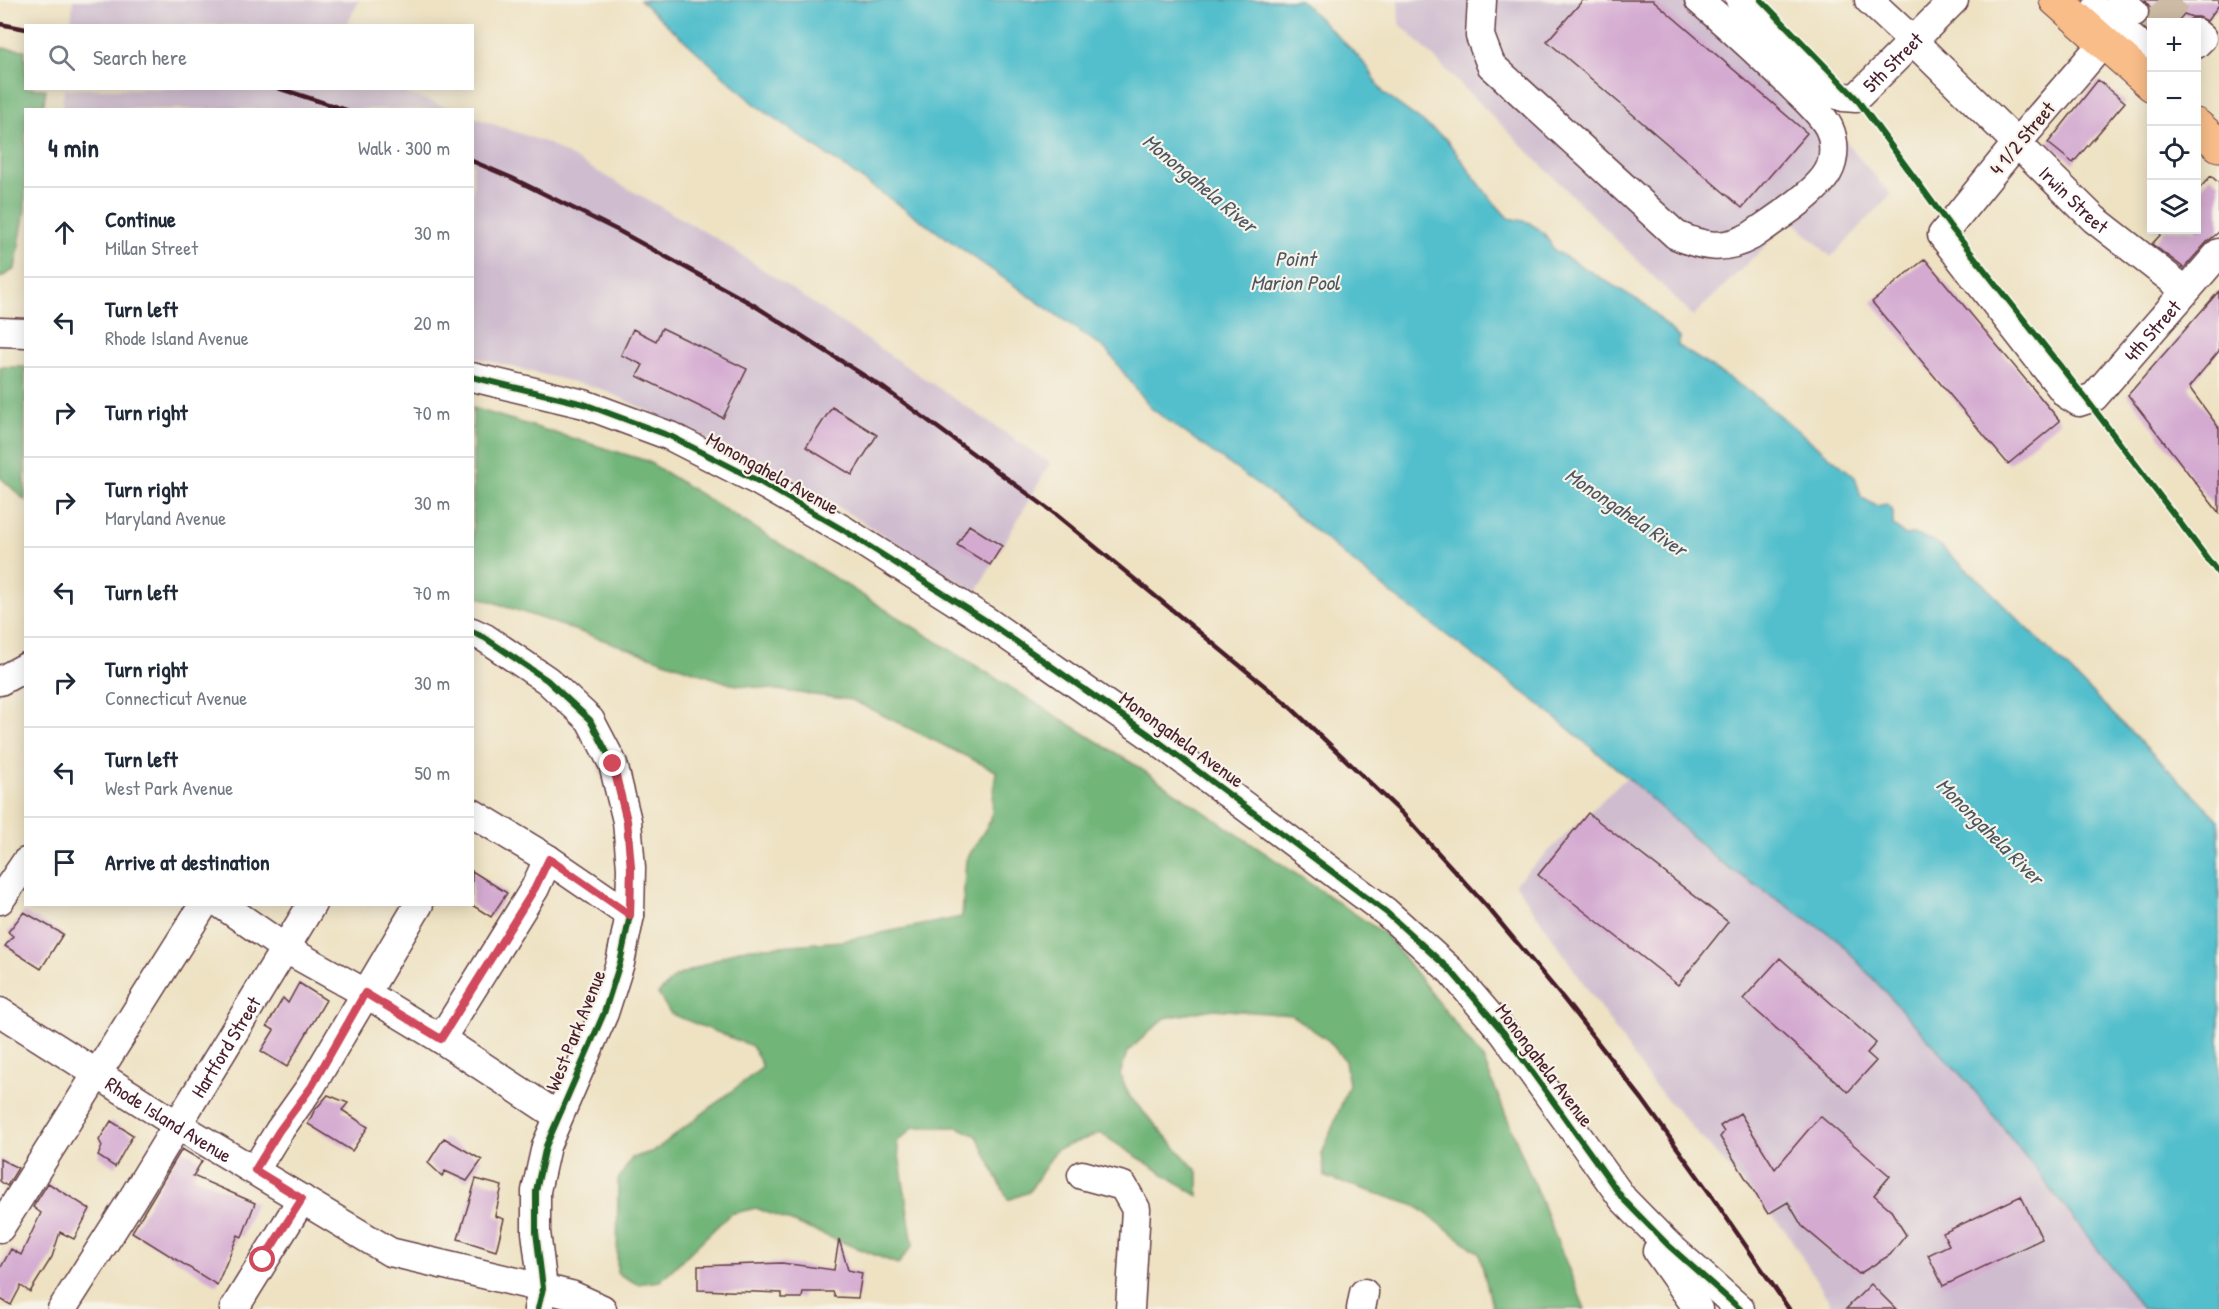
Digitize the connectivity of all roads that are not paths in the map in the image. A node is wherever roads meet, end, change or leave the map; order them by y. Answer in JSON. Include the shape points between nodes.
{"nodes":[{"id":1,"x":1482,"y":0,"type":"edge"},
{"id":2,"x":1699,"y":0,"type":"edge"},
{"id":3,"x":1740,"y":0,"type":"edge"},
{"id":4,"x":1869,"y":0,"type":"edge"},
{"id":5,"x":1954,"y":0,"type":"edge"},
{"id":6,"x":2056,"y":0,"type":"edge"},
{"id":7,"x":2107,"y":14,"type":"edge"},
{"id":8,"x":1913,"y":41,"type":"junction"},
{"id":9,"x":2147,"y":51,"type":"edge"},
{"id":10,"x":2147,"y":79,"type":"edge"},
{"id":11,"x":2197,"y":126,"type":"edge"},
{"id":12,"x":2016,"y":144,"type":"junction"},
{"id":13,"x":2219,"y":145,"type":"edge"},
{"id":14,"x":2219,"y":253,"type":"edge"},
{"id":15,"x":2185,"y":290,"type":"junction"},
{"id":16,"x":0,"y":332,"type":"edge"},
{"id":17,"x":24,"y":333,"type":"edge"},
{"id":18,"x":474,"y":377,"type":"edge"},
{"id":19,"x":2079,"y":402,"type":"joint"},
{"id":20,"x":474,"y":633,"type":"edge"},
{"id":21,"x":24,"y":668,"type":"edge"},
{"id":22,"x":0,"y":681,"type":"edge"},
{"id":23,"x":474,"y":814,"type":"edge"},
{"id":24,"x":549,"y":859,"type":"junction"},
{"id":25,"x":24,"y":865,"type":"edge"},
{"id":26,"x":0,"y":900,"type":"edge"},
{"id":27,"x":203,"y":906,"type":"edge"},
{"id":28,"x":224,"y":906,"type":"edge"},
{"id":29,"x":311,"y":906,"type":"edge"},
{"id":30,"x":418,"y":906,"type":"edge"},
{"id":31,"x":630,"y":915,"type":"junction"},
{"id":32,"x":286,"y":949,"type":"junction"},
{"id":33,"x":365,"y":993,"type":"junction"},
{"id":34,"x":0,"y":1012,"type":"edge"},
{"id":35,"x":441,"y":1039,"type":"junction"},
{"id":36,"x":98,"y":1073,"type":"junction"},
{"id":37,"x":558,"y":1116,"type":"junction"},
{"id":38,"x":176,"y":1124,"type":"junction"},
{"id":39,"x":255,"y":1170,"type":"junction"},
{"id":40,"x":1082,"y":1175,"type":"dead end"},
{"id":41,"x":302,"y":1199,"type":"junction"},
{"id":42,"x":1623,"y":1199,"type":"junction"},
{"id":43,"x":0,"y":1228,"type":"edge"},
{"id":44,"x":541,"y":1299,"type":"edge"},
{"id":45,"x":62,"y":1309,"type":"edge"},
{"id":46,"x":234,"y":1309,"type":"edge"},
{"id":47,"x":602,"y":1309,"type":"edge"},
{"id":48,"x":1130,"y":1309,"type":"edge"},
{"id":49,"x":1698,"y":1309,"type":"edge"},
{"id":50,"x":1740,"y":1309,"type":"edge"}],
"edges":[{"from":1,"to":2,"type":"street","via":[[1479,36],[1491,66],[1676,235],[1697,244],[1722,247],[1751,236],[1820,184],[1832,160],[1833,147],[1829,128],[1814,108]]},
{"from":3,"to":8,"type":"street","name":"5th Street","via":[[1820,88],[1843,97],[1856,98]]},
{"from":4,"to":8,"type":"street","name":"Irwin Street"},
{"from":5,"to":8,"type":"street","name":"5th Street"},
{"from":6,"to":7,"type":"main road"},
{"from":7,"to":9,"type":"street"},
{"from":7,"to":10,"type":"main road"},
{"from":7,"to":12,"type":"street","name":"4 1/2 Street"},
{"from":8,"to":12,"type":"street","name":"Irwin Street"},
{"from":11,"to":13,"type":"main road"},
{"from":12,"to":15,"type":"street","name":"Irwin Street","via":[[2094,219]]},
{"from":12,"to":19,"type":"street","name":"4 1/2 Street","via":[[1942,235],[2066,394]]},
{"from":14,"to":15,"type":"street","name":"4th Street"},
{"from":15,"to":19,"type":"street","name":"4th Street","via":[[2094,397]]},
{"from":16,"to":17,"type":"street"},
{"from":18,"to":42,"type":"street","name":"Monongahela Avenue","via":[[584,404],[670,436],[760,482],[985,620],[1148,733],[1386,912],[1450,971],[1504,1033]]},
{"from":20,"to":31,"type":"street","name":"West Park Avenue","via":[[547,680],[590,720],[613,764],[627,821]]},
{"from":21,"to":22,"type":"street"},
{"from":23,"to":24,"type":"street"},
{"from":24,"to":31,"type":"street"},
{"from":24,"to":35,"type":"street"},
{"from":25,"to":26,"type":"street"},
{"from":27,"to":36,"type":"street"},
{"from":28,"to":32,"type":"street"},
{"from":29,"to":32,"type":"street","name":"Hartford Street"},
{"from":30,"to":33,"type":"street"},
{"from":31,"to":37,"type":"street","name":"West Park Avenue","via":[[604,1013]]},
{"from":32,"to":33,"type":"street"},
{"from":32,"to":38,"type":"street","name":"Hartford Street"},
{"from":33,"to":35,"type":"street"},
{"from":33,"to":39,"type":"street","via":[[312,1086]]},
{"from":34,"to":36,"type":"street","name":"Rhode Island Avenue"},
{"from":35,"to":37,"type":"street"},
{"from":36,"to":38,"type":"street","name":"Rhode Island Avenue"},
{"from":36,"to":43,"type":"street"},
{"from":37,"to":44,"type":"street","name":"West Park Avenue","via":[[546,1146],[536,1191]]},
{"from":38,"to":39,"type":"street","name":"Rhode Island Avenue"},
{"from":38,"to":45,"type":"street","name":"Hartford Street"},
{"from":39,"to":41,"type":"street","name":"Rhode Island Avenue"},
{"from":40,"to":48,"type":"street","via":[[1123,1186],[1136,1209]]},
{"from":41,"to":44,"type":"street","name":"Rhode Island Avenue","via":[[390,1252]]},
{"from":41,"to":46,"type":"street"},
{"from":42,"to":49,"type":"street"},
{"from":42,"to":50,"type":"street","name":"Monongahela Avenue"},
{"from":44,"to":47,"type":"street","via":[[571,1295]]}]}
